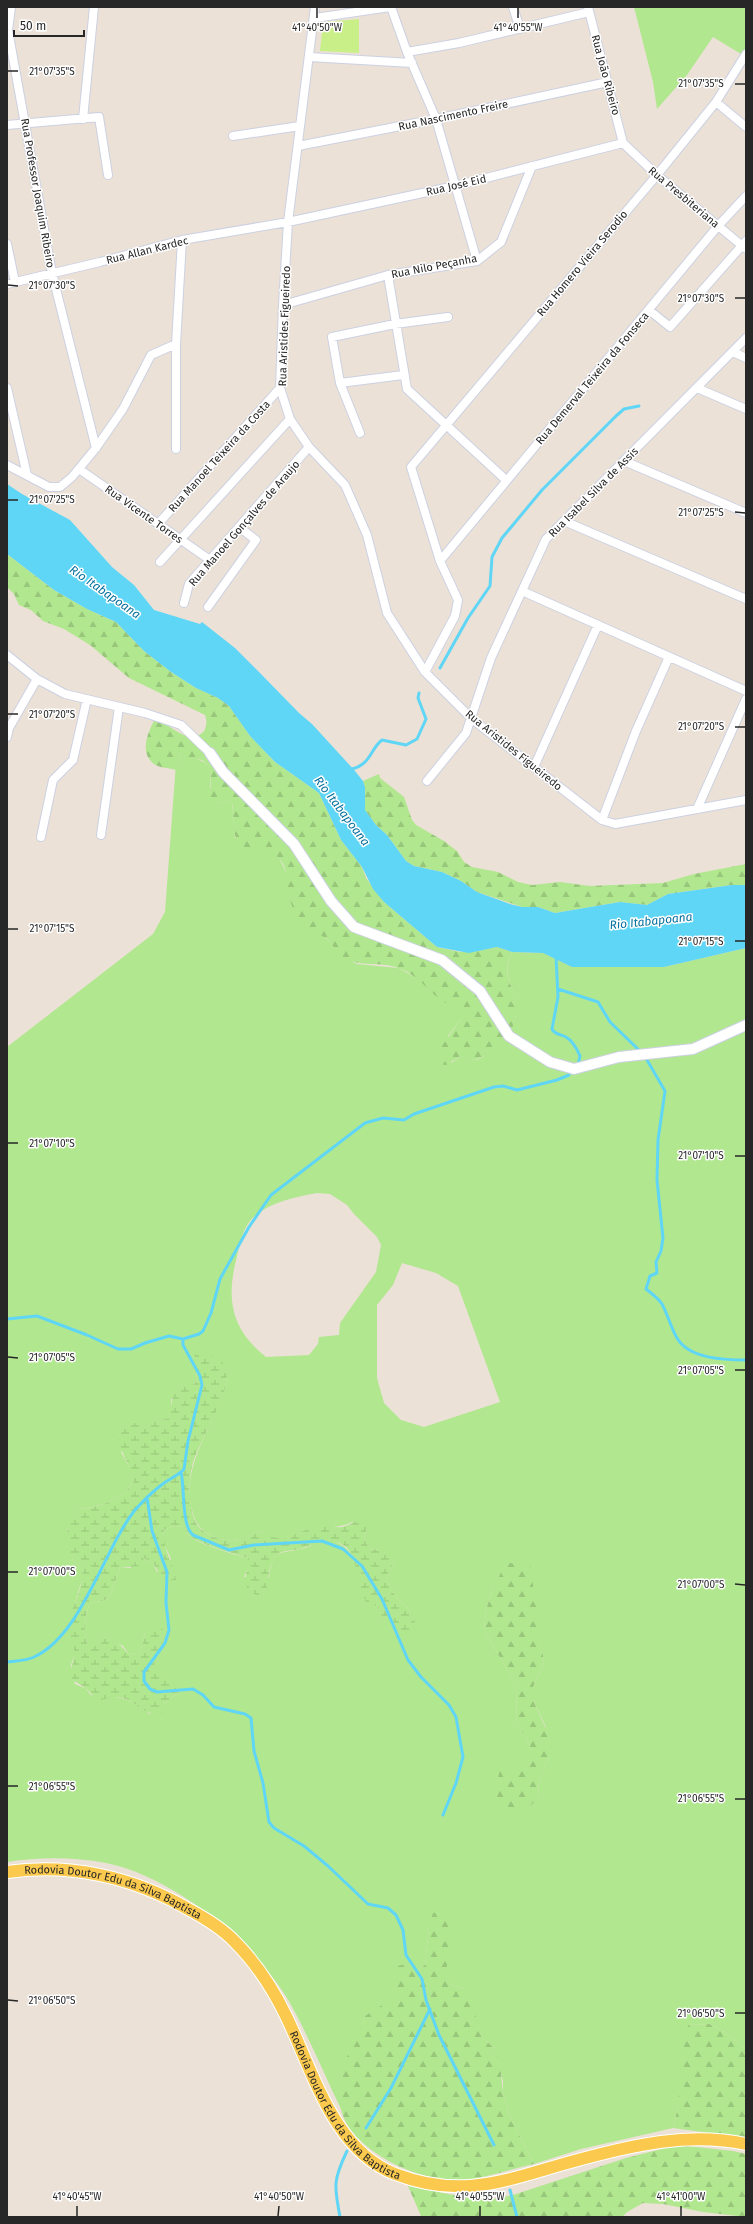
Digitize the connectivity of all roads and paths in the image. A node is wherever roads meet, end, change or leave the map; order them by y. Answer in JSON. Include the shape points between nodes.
{"nodes":[{"id":1,"x":11,"y":7,"type":"edge"},
{"id":2,"x":94,"y":7,"type":"edge"},
{"id":3,"x":315,"y":7,"type":"edge"},
{"id":4,"x":391,"y":7,"type":"edge"},
{"id":5,"x":513,"y":7,"type":"edge"},
{"id":6,"x":588,"y":10,"type":"edge"},
{"id":7,"x":315,"y":18,"type":"junction"},
{"id":8,"x":520,"y":29,"type":"junction"},
{"id":9,"x":9,"y":51,"type":"edge"},
{"id":10,"x":407,"y":52,"type":"junction"},
{"id":11,"x":746,"y":54,"type":"edge"},
{"id":12,"x":309,"y":57,"type":"junction"},
{"id":13,"x":412,"y":63,"type":"junction"},
{"id":14,"x":608,"y":82,"type":"junction"},
{"id":15,"x":716,"y":102,"type":"junction"},
{"id":16,"x":83,"y":119,"type":"junction"},
{"id":17,"x":436,"y":119,"type":"junction"},
{"id":18,"x":26,"y":123,"type":"junction"},
{"id":19,"x":7,"y":125,"type":"edge"},
{"id":20,"x":300,"y":126,"type":"junction"},
{"id":21,"x":746,"y":127,"type":"edge"},
{"id":22,"x":233,"y":136,"type":"dead end"},
{"id":23,"x":623,"y":144,"type":"junction"},
{"id":24,"x":298,"y":146,"type":"junction"},
{"id":25,"x":532,"y":166,"type":"junction"},
{"id":26,"x":108,"y":175,"type":"dead end"},
{"id":27,"x":657,"y":175,"type":"junction"},
{"id":28,"x":455,"y":186,"type":"junction"},
{"id":29,"x":746,"y":196,"type":"edge"},
{"id":30,"x":288,"y":222,"type":"junction"},
{"id":31,"x":718,"y":226,"type":"junction"},
{"id":32,"x":182,"y":240,"type":"junction"},
{"id":33,"x":7,"y":244,"type":"edge"},
{"id":34,"x":745,"y":245,"type":"edge"},
{"id":35,"x":477,"y":260,"type":"junction"},
{"id":36,"x":52,"y":274,"type":"junction"},
{"id":37,"x":388,"y":275,"type":"junction"},
{"id":38,"x":11,"y":283,"type":"edge"},
{"id":39,"x":283,"y":305,"type":"junction"},
{"id":40,"x":649,"y":310,"type":"junction"},
{"id":41,"x":448,"y":317,"type":"dead end"},
{"id":42,"x":395,"y":324,"type":"junction"},
{"id":43,"x":746,"y":338,"type":"edge"},
{"id":44,"x":176,"y":344,"type":"junction"},
{"id":45,"x":733,"y":352,"type":"junction"},
{"id":46,"x":746,"y":358,"type":"edge"},
{"id":47,"x":403,"y":375,"type":"junction"},
{"id":48,"x":340,"y":383,"type":"junction"},
{"id":49,"x":7,"y":388,"type":"edge"},
{"id":50,"x":280,"y":388,"type":"junction"},
{"id":51,"x":697,"y":388,"type":"junction"},
{"id":52,"x":746,"y":409,"type":"edge"},
{"id":53,"x":290,"y":419,"type":"junction"},
{"id":54,"x":445,"y":424,"type":"junction"},
{"id":55,"x":360,"y":433,"type":"dead end"},
{"id":56,"x":309,"y":447,"type":"junction"},
{"id":57,"x":96,"y":448,"type":"junction"},
{"id":58,"x":176,"y":449,"type":"dead end"},
{"id":59,"x":624,"y":461,"type":"junction"},
{"id":60,"x":7,"y":465,"type":"edge"},
{"id":61,"x":79,"y":469,"type":"junction"},
{"id":62,"x":27,"y":475,"type":"junction"},
{"id":63,"x":506,"y":480,"type":"junction"},
{"id":64,"x":746,"y":513,"type":"edge"},
{"id":65,"x":564,"y":521,"type":"junction"},
{"id":66,"x":158,"y":524,"type":"junction"},
{"id":67,"x":239,"y":527,"type":"junction"},
{"id":68,"x":181,"y":540,"type":"junction"},
{"id":69,"x":210,"y":560,"type":"junction"},
{"id":70,"x":440,"y":561,"type":"junction"},
{"id":71,"x":160,"y":562,"type":"dead end"},
{"id":72,"x":522,"y":592,"type":"junction"},
{"id":73,"x":746,"y":599,"type":"edge"},
{"id":74,"x":184,"y":603,"type":"dead end"},
{"id":75,"x":208,"y":607,"type":"dead end"},
{"id":76,"x":598,"y":625,"type":"junction"},
{"id":77,"x":7,"y":655,"type":"edge"},
{"id":78,"x":669,"y":657,"type":"junction"},
{"id":79,"x":425,"y":672,"type":"junction"},
{"id":80,"x":36,"y":679,"type":"junction"},
{"id":81,"x":746,"y":691,"type":"edge"},
{"id":82,"x":87,"y":699,"type":"junction"},
{"id":83,"x":746,"y":699,"type":"edge"},
{"id":84,"x":119,"y":707,"type":"junction"},
{"id":85,"x":472,"y":719,"type":"junction"},
{"id":86,"x":7,"y":737,"type":"edge"},
{"id":87,"x":210,"y":753,"type":"joint"},
{"id":88,"x":534,"y":767,"type":"junction"},
{"id":89,"x":427,"y":781,"type":"dead end"},
{"id":90,"x":746,"y":800,"type":"edge"},
{"id":91,"x":697,"y":809,"type":"junction"},
{"id":92,"x":602,"y":820,"type":"junction"},
{"id":93,"x":102,"y":835,"type":"dead end"},
{"id":94,"x":41,"y":837,"type":"dead end"},
{"id":95,"x":746,"y":1025,"type":"edge"},
{"id":96,"x":7,"y":1872,"type":"edge"},
{"id":97,"x":746,"y":2144,"type":"edge"}],
"edges":[{"from":1,"to":9,"type":"street","name":"Rua Professor Joaquim Ribeiro"},
{"from":2,"to":16,"type":"street"},
{"from":3,"to":7,"type":"street","name":"Rua Aristides Figueiredo"},
{"from":4,"to":7,"type":"street"},
{"from":4,"to":10,"type":"street"},
{"from":5,"to":8,"type":"street"},
{"from":6,"to":8,"type":"street"},
{"from":6,"to":14,"type":"street","name":"Rua João Ribeiro"},
{"from":7,"to":12,"type":"street","name":"Rua Aristides Figueiredo"},
{"from":8,"to":10,"type":"street"},
{"from":9,"to":18,"type":"street","name":"Rua Professor Joaquim Ribeiro"},
{"from":10,"to":13,"type":"street"},
{"from":11,"to":15,"type":"street","name":"Rua Homero Vieira Serodio"},
{"from":12,"to":13,"type":"street"},
{"from":12,"to":20,"type":"street","name":"Rua Aristides Figueiredo"},
{"from":13,"to":17,"type":"street"},
{"from":14,"to":17,"type":"street","name":"Rua Nascimento Freire"},
{"from":14,"to":23,"type":"street","name":"Rua João Ribeiro"},
{"from":15,"to":21,"type":"street"},
{"from":15,"to":27,"type":"street","name":"Rua Homero Vieira Serodio"},
{"from":16,"to":18,"type":"street"},
{"from":16,"to":26,"type":"street","via":[[99,117]]},
{"from":17,"to":24,"type":"street","name":"Rua Nascimento Freire"},
{"from":17,"to":28,"type":"street"},
{"from":18,"to":19,"type":"street"},
{"from":18,"to":36,"type":"street","name":"Rua Professor Joaquim Ribeiro"},
{"from":20,"to":22,"type":"street"},
{"from":20,"to":24,"type":"street","name":"Rua Aristides Figueiredo"},
{"from":23,"to":25,"type":"street","name":"Rua José Eid"},
{"from":23,"to":27,"type":"street","name":"Rua Presbiteriana"},
{"from":24,"to":30,"type":"street","name":"Rua Aristides Figueiredo"},
{"from":25,"to":28,"type":"street","name":"Rua José Eid"},
{"from":25,"to":35,"type":"street","name":"Rua Nilo Peçanha","via":[[501,242]]},
{"from":27,"to":31,"type":"street","name":"Rua Presbiteriana"},
{"from":27,"to":54,"type":"street","name":"Rua Homero Vieira Serodio"},
{"from":28,"to":30,"type":"street","name":"Rua José Eid"},
{"from":28,"to":35,"type":"street"},
{"from":29,"to":31,"type":"street","name":"Rua Demerval Teixeira da Fonseca"},
{"from":30,"to":32,"type":"street","name":"Rua Allan Kardec"},
{"from":30,"to":39,"type":"street","name":"Rua Aristides Figueiredo"},
{"from":31,"to":34,"type":"street","name":"Rua Presbiteriana"},
{"from":31,"to":40,"type":"street","name":"Rua Demerval Teixeira da Fonseca"},
{"from":32,"to":36,"type":"street","name":"Rua Allan Kardec"},
{"from":32,"to":44,"type":"street"},
{"from":33,"to":38,"type":"street"},
{"from":34,"to":40,"type":"street","via":[[670,327]]},
{"from":35,"to":37,"type":"street","name":"Rua Nilo Peçanha"},
{"from":36,"to":38,"type":"street","name":"Rua Allan Kardec"},
{"from":36,"to":57,"type":"street","name":"Rua Professor Joaquim Ribeiro"},
{"from":37,"to":39,"type":"street","name":"Rua Nilo Peçanha"},
{"from":37,"to":42,"type":"street"},
{"from":39,"to":50,"type":"street","name":"Rua Aristides Figueiredo"},
{"from":40,"to":63,"type":"street","name":"Rua Demerval Teixeira da Fonseca"},
{"from":41,"to":42,"type":"street"},
{"from":42,"to":47,"type":"street"},
{"from":42,"to":48,"type":"street","via":[[332,337]]},
{"from":43,"to":45,"type":"street","name":"Rua Isabel Silva de Assis"},
{"from":44,"to":57,"type":"street","via":[[151,355],[123,409]]},
{"from":44,"to":58,"type":"street"},
{"from":45,"to":46,"type":"street"},
{"from":45,"to":51,"type":"street","name":"Rua Isabel Silva de Assis"},
{"from":47,"to":48,"type":"street"},
{"from":47,"to":54,"type":"street","via":[[407,389]]},
{"from":48,"to":55,"type":"street"},
{"from":49,"to":62,"type":"street"},
{"from":50,"to":53,"type":"street","name":"Rua Aristides Figueiredo"},
{"from":50,"to":66,"type":"street","name":"Rua Manoel Teixeira da Costa"},
{"from":51,"to":52,"type":"street"},
{"from":51,"to":59,"type":"street","name":"Rua Isabel Silva de Assis"},
{"from":53,"to":56,"type":"street","name":"Rua Aristides Figueiredo"},
{"from":53,"to":68,"type":"street"},
{"from":54,"to":63,"type":"street"},
{"from":54,"to":70,"type":"street","name":"Rua Homero Vieira Serodio","via":[[411,466]]},
{"from":56,"to":67,"type":"street","name":"Rua Manoel Gonçalves de Araujo"},
{"from":56,"to":79,"type":"street","name":"Rua Aristides Figueiredo","via":[[345,485],[366,535],[388,613]]},
{"from":57,"to":61,"type":"street"},
{"from":59,"to":64,"type":"street"},
{"from":59,"to":65,"type":"street","name":"Rua Isabel Silva de Assis"},
{"from":60,"to":62,"type":"street"},
{"from":61,"to":62,"type":"street","via":[[60,487],[49,487]]},
{"from":61,"to":66,"type":"street","name":"Rua Vicente Torres"},
{"from":63,"to":70,"type":"street","name":"Rua Demerval Teixeira da Fonseca"},
{"from":65,"to":72,"type":"street","name":"Rua Isabel Silva de Assis","via":[[546,539]]},
{"from":65,"to":73,"type":"street"},
{"from":66,"to":68,"type":"street","name":"Rua Vicente Torres"},
{"from":67,"to":69,"type":"street","name":"Rua Manoel Gonçalves de Araujo"},
{"from":67,"to":75,"type":"street","via":[[256,540]]},
{"from":68,"to":69,"type":"street","name":"Rua Vicente Torres"},
{"from":68,"to":71,"type":"street"},
{"from":69,"to":74,"type":"street","name":"Rua Manoel Gonçalves de Araujo","via":[[189,584]]},
{"from":70,"to":79,"type":"street","via":[[458,600],[455,616]]},
{"from":72,"to":76,"type":"street"},
{"from":72,"to":85,"type":"street","name":"Rua Isabel Silva de Assis","via":[[491,658]]},
{"from":76,"to":78,"type":"street"},
{"from":76,"to":88,"type":"street"},
{"from":77,"to":80,"type":"street"},
{"from":78,"to":81,"type":"street"},
{"from":78,"to":92,"type":"street","via":[[636,731]]},
{"from":79,"to":85,"type":"street","name":"Rua Aristides Figueiredo"},
{"from":80,"to":82,"type":"street","via":[[65,694]]},
{"from":80,"to":86,"type":"street","via":[[9,728]]},
{"from":82,"to":84,"type":"street"},
{"from":82,"to":94,"type":"street","via":[[73,760],[53,780]]},
{"from":83,"to":91,"type":"street"},
{"from":84,"to":87,"type":"street","via":[[181,725]]},
{"from":84,"to":93,"type":"street"},
{"from":85,"to":88,"type":"street","name":"Rua Aristides Figueiredo"},
{"from":85,"to":89,"type":"street","name":"Rua Isabel Silva de Assis","via":[[466,733]]},
{"from":87,"to":95,"type":"street","via":[[223,772],[294,844],[331,901],[354,927],[442,960],[480,991],[509,1036],[550,1062],[574,1069],[619,1057],[693,1049]]},
{"from":88,"to":92,"type":"street","name":"Rua Aristides Figueiredo"},
{"from":90,"to":91,"type":"street","name":"Rua Aristides Figueiredo"},
{"from":91,"to":92,"type":"street","name":"Rua Aristides Figueiredo","via":[[615,824]]},
{"from":96,"to":97,"type":"main road","name":"Rodovia Doutor Edu da Silva Baptista","via":[[72,1870],[128,1881],[168,1897],[218,1928],[234,1941],[264,1976],[286,2016],[333,2116],[352,2143],[369,2161],[400,2176],[439,2185],[470,2187],[514,2179],[639,2145],[703,2139]]}]}
